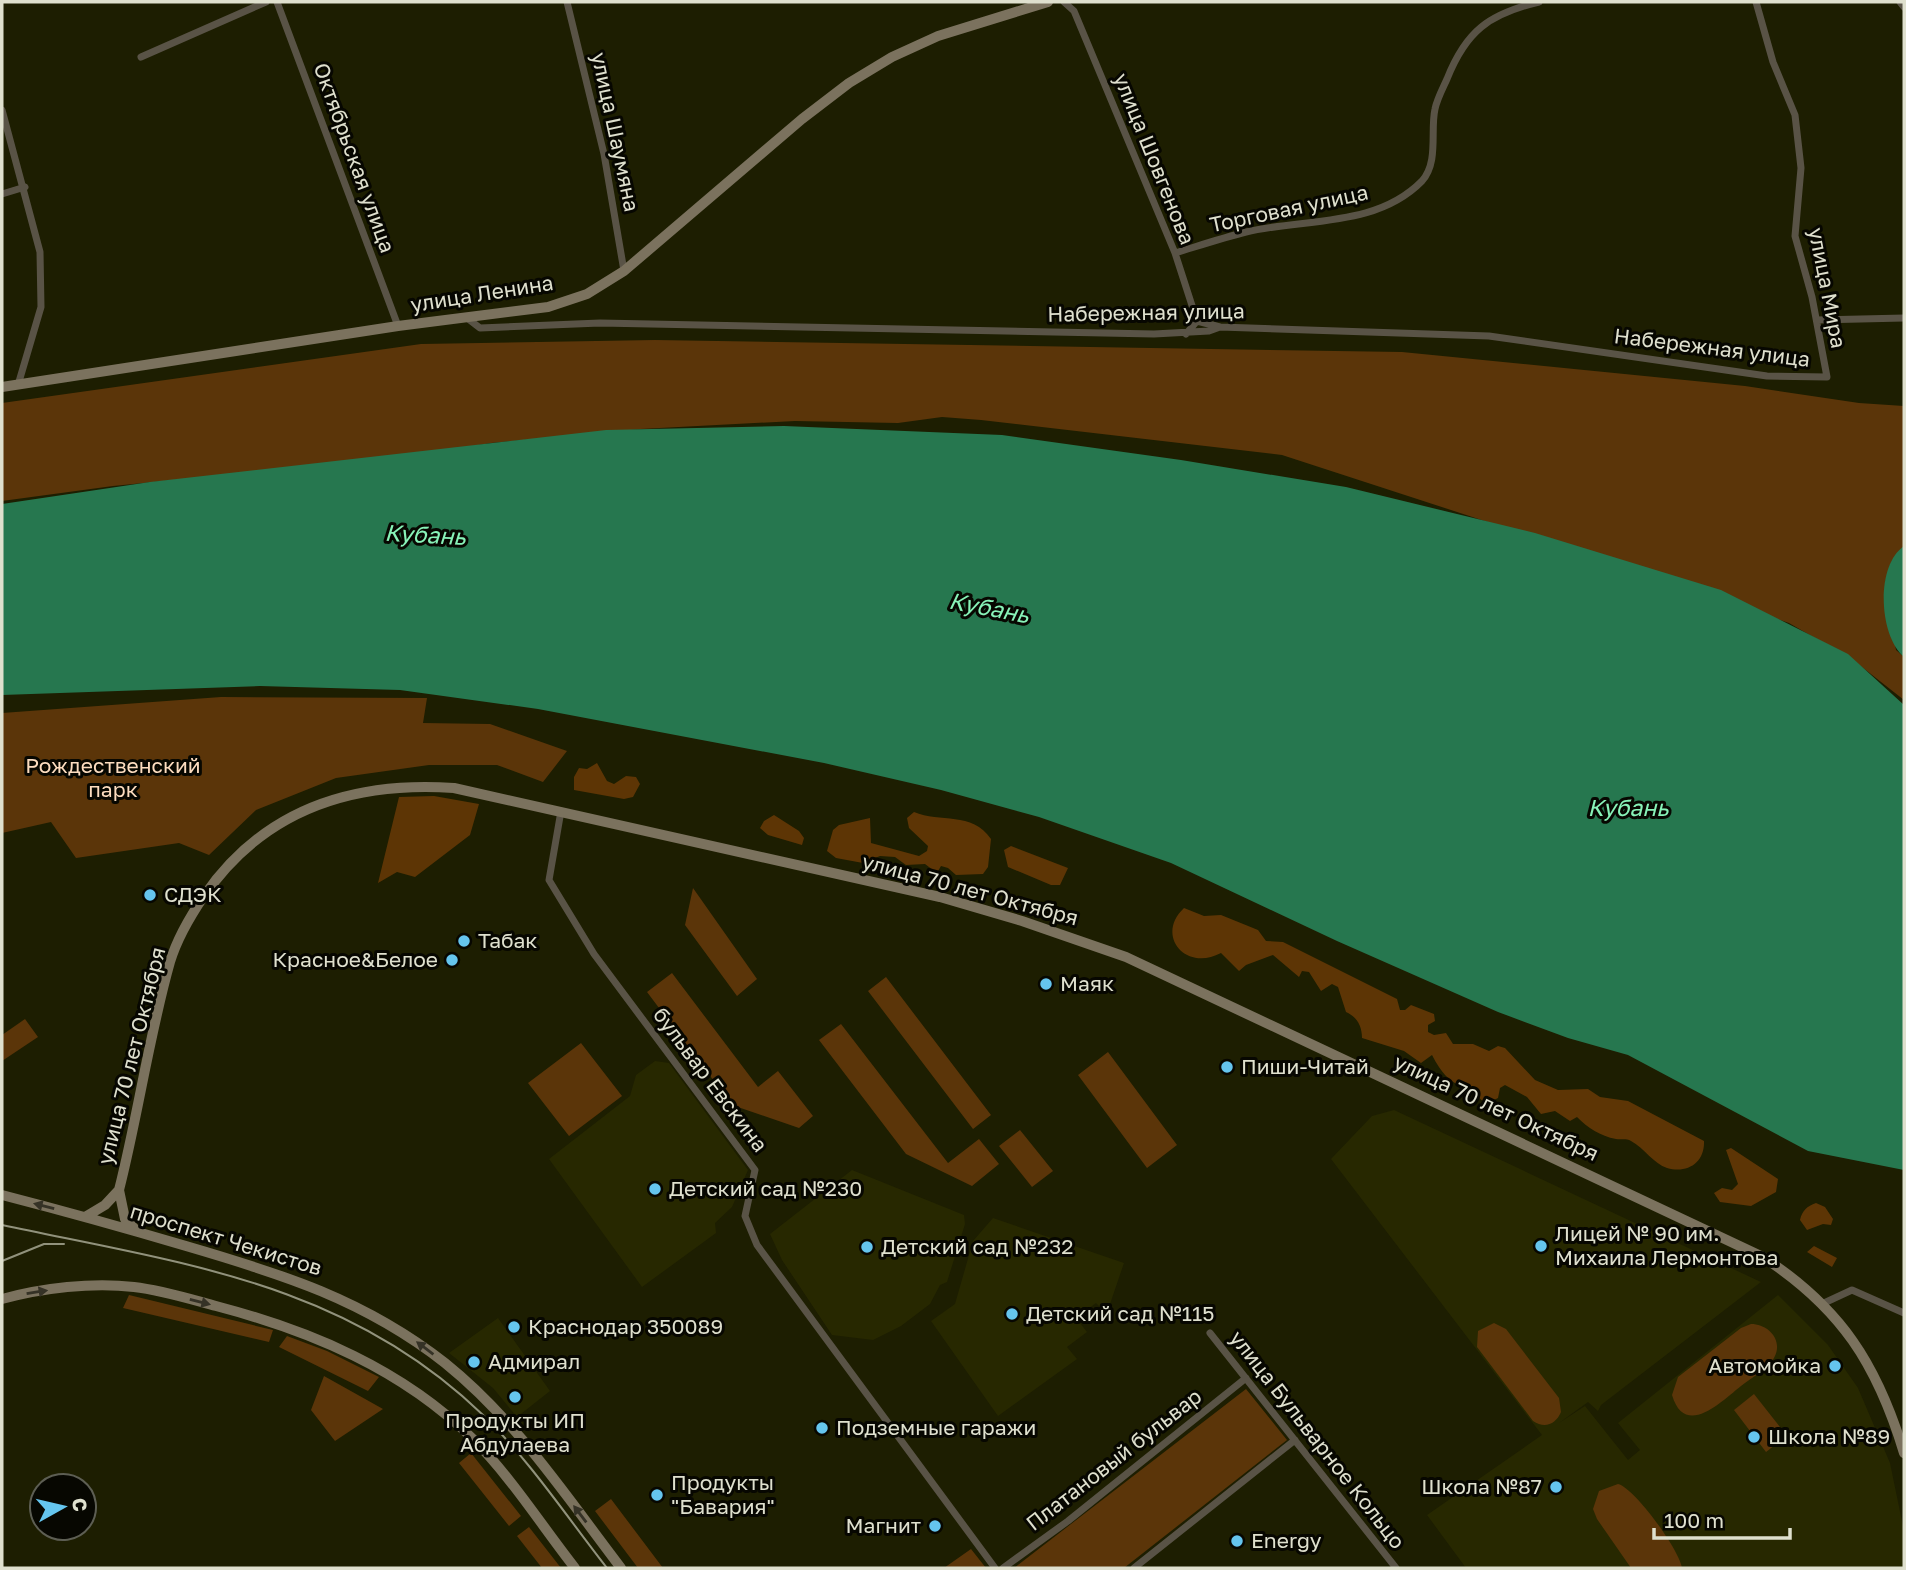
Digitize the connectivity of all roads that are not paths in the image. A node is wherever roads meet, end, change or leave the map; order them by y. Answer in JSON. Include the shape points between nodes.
{"nodes":[{"id":1,"x":266,"y":2,"type":"edge"},
{"id":2,"x":277,"y":2,"type":"edge"},
{"id":3,"x":567,"y":2,"type":"edge"},
{"id":4,"x":1048,"y":2,"type":"edge"},
{"id":5,"x":1064,"y":2,"type":"edge"},
{"id":6,"x":1539,"y":2,"type":"edge"},
{"id":7,"x":1756,"y":2,"type":"edge"},
{"id":8,"x":1900,"y":2,"type":"edge"},
{"id":9,"x":1904,"y":7,"type":"edge"},
{"id":10,"x":141,"y":57,"type":"dead end"},
{"id":11,"x":2,"y":110,"type":"edge"},
{"id":12,"x":24,"y":187,"type":"junction"},
{"id":13,"x":2,"y":194,"type":"edge"},
{"id":14,"x":1175,"y":253,"type":"junction"},
{"id":15,"x":624,"y":271,"type":"junction"},
{"id":16,"x":466,"y":318,"type":"junction"},
{"id":17,"x":1904,"y":318,"type":"edge"},
{"id":18,"x":1817,"y":320,"type":"junction"},
{"id":19,"x":1197,"y":321,"type":"junction"},
{"id":20,"x":398,"y":326,"type":"junction"},
{"id":21,"x":1220,"y":327,"type":"junction"},
{"id":22,"x":1186,"y":334,"type":"junction"},
{"id":23,"x":1827,"y":377,"type":"joint"},
{"id":24,"x":18,"y":385,"type":"junction"},
{"id":25,"x":2,"y":387,"type":"edge"},
{"id":26,"x":561,"y":811,"type":"junction"},
{"id":27,"x":119,"y":1190,"type":"junction"},
{"id":28,"x":2,"y":1195,"type":"edge"},
{"id":29,"x":85,"y":1217,"type":"junction"},
{"id":30,"x":138,"y":1232,"type":"junction"},
{"id":31,"x":2,"y":1299,"type":"edge"},
{"id":32,"x":1824,"y":1303,"type":"junction"},
{"id":33,"x":1904,"y":1313,"type":"edge"},
{"id":34,"x":1210,"y":1332,"type":"dead end"},
{"id":35,"x":1246,"y":1378,"type":"junction"},
{"id":36,"x":1295,"y":1440,"type":"junction"},
{"id":37,"x":1904,"y":1453,"type":"edge"},
{"id":38,"x":575,"y":1568,"type":"edge"},
{"id":39,"x":621,"y":1568,"type":"edge"},
{"id":40,"x":995,"y":1568,"type":"edge"},
{"id":41,"x":1003,"y":1568,"type":"edge"},
{"id":42,"x":1134,"y":1568,"type":"edge"},
{"id":43,"x":1396,"y":1568,"type":"edge"}],
"edges":[{"from":1,"to":10,"type":"street"},
{"from":2,"to":20,"type":"street","name":"Октябрьская улица"},
{"from":3,"to":15,"type":"street","name":"улица Шаумяна","via":[[604,155]]},
{"from":4,"to":15,"type":"main road","name":"улица Ленина","via":[[939,36],[849,83]]},
{"from":5,"to":14,"type":"street","name":"улица Шовгенова","via":[[1074,11]]},
{"from":6,"to":14,"type":"street","name":"Торговая улица","via":[[1495,15],[1458,52],[1435,108],[1431,165],[1423,180],[1390,204],[1358,215],[1247,232]]},
{"from":7,"to":18,"type":"street","name":"улица Мира","via":[[1773,62],[1795,115],[1801,168],[1795,236]]},
{"from":8,"to":9,"type":"street"},
{"from":11,"to":12,"type":"street"},
{"from":12,"to":13,"type":"street"},
{"from":12,"to":24,"type":"street","via":[[40,252],[41,307]]},
{"from":14,"to":19,"type":"street","name":"улица Шовгенова"},
{"from":15,"to":16,"type":"main road","name":"улица Ленина","via":[[587,294],[548,307]]},
{"from":16,"to":20,"type":"main road","name":"улица Ленина"},
{"from":16,"to":22,"type":"street","name":"Набережная улица","via":[[480,328],[600,323]]},
{"from":17,"to":18,"type":"street","name":"Набережная улица"},
{"from":18,"to":23,"type":"street","name":"улица Мира"},
{"from":19,"to":21,"type":"street"},
{"from":19,"to":22,"type":"street"},
{"from":20,"to":24,"type":"main road","name":"улица Ленина"},
{"from":21,"to":22,"type":"street","name":"Набережная улица"},
{"from":21,"to":23,"type":"street","name":"Набережная улица","via":[[1489,336],[1768,376]]},
{"from":24,"to":25,"type":"main road","name":"улица Ленина"},
{"from":26,"to":27,"type":"main road","name":"улица 70 лет Октября","via":[[454,788],[391,787],[316,806],[246,845],[192,915],[171,960]]},
{"from":26,"to":32,"type":"main road","name":"улица 70 лет Октября","via":[[940,897],[1126,957],[1717,1233],[1782,1269]]},
{"from":26,"to":40,"type":"street","name":"бульвар Евскина","via":[[549,880],[594,954],[755,1170],[745,1216],[757,1245]]},
{"from":27,"to":29,"type":"main road","name":"улица 70 лет Октября"},
{"from":27,"to":30,"type":"main road","name":"улица 70 лет Октября","via":[[125,1219]]},
{"from":29,"to":28,"type":"main road","name":"проспект Чекистов","one_way":true},
{"from":29,"to":30,"type":"main road","name":"проспект Чекистов"},
{"from":39,"to":30,"type":"main road","name":"проспект Чекистов","one_way":true,"via":[[512,1427],[446,1364],[412,1339],[337,1295],[289,1276]]},
{"from":31,"to":38,"type":"main road","one_way":true,"via":[[73,1287],[133,1287],[279,1322],[328,1343],[397,1379],[473,1439]]},
{"from":32,"to":33,"type":"street","via":[[1852,1290]]},
{"from":32,"to":37,"type":"main road","name":"улица 70 лет Октября","via":[[1871,1368]]},
{"from":34,"to":35,"type":"street","name":"улица Бульварное Кольцо"},
{"from":35,"to":36,"type":"street","name":"улица Бульварное Кольцо"},
{"from":35,"to":41,"type":"street","name":"Платановый бульвар"},
{"from":36,"to":42,"type":"street"},
{"from":36,"to":43,"type":"street","name":"улица Бульварное Кольцо"}]}
